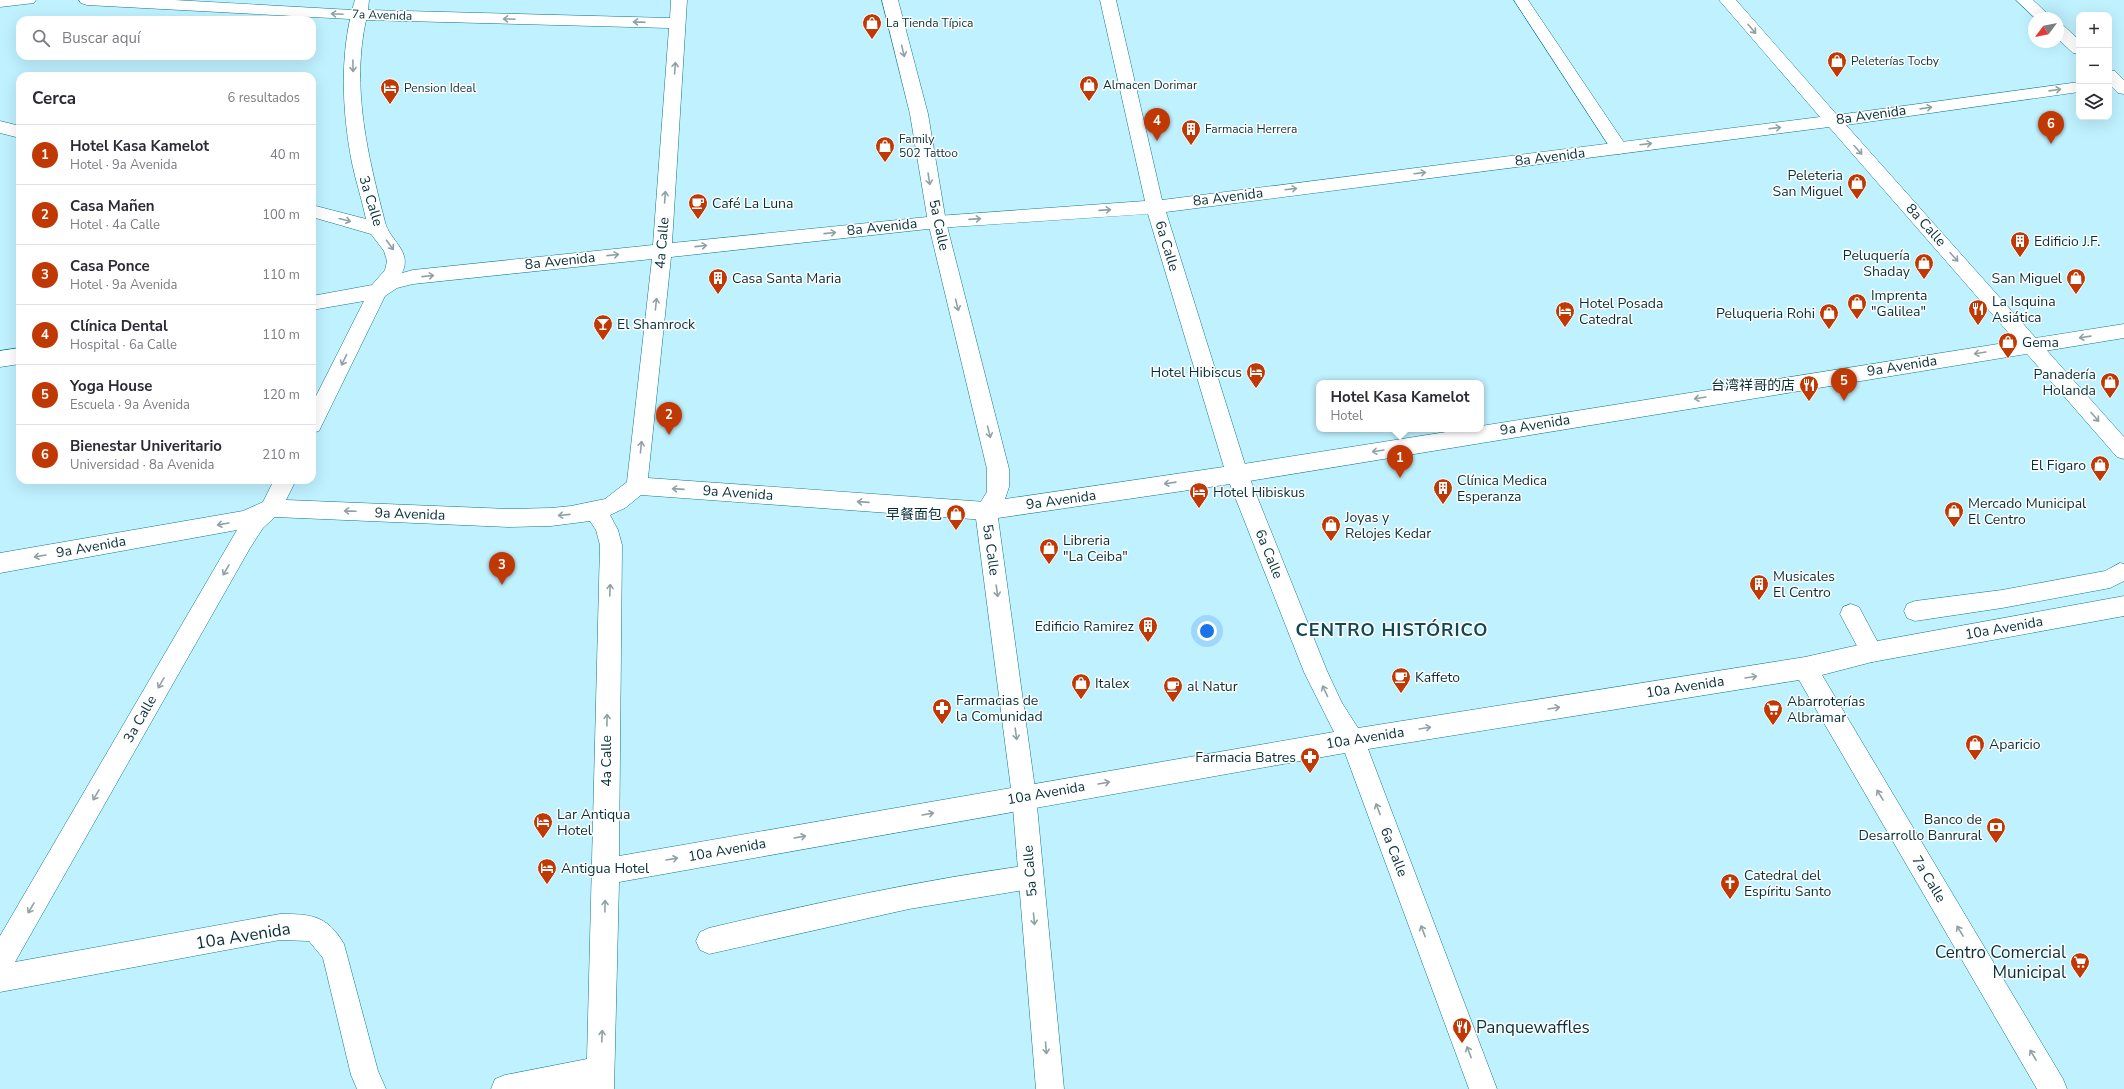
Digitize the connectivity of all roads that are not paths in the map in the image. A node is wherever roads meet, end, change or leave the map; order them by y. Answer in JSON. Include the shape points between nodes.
{"nodes":[{"id":1,"x":28,"y":0,"type":"edge"},
{"id":2,"x":87,"y":0,"type":"edge"},
{"id":3,"x":678,"y":0,"type":"edge"},
{"id":4,"x":890,"y":0,"type":"edge"},
{"id":5,"x":1108,"y":0,"type":"edge"},
{"id":6,"x":1521,"y":0,"type":"edge"},
{"id":7,"x":1727,"y":0,"type":"edge"},
{"id":8,"x":2024,"y":0,"type":"edge"},
{"id":9,"x":0,"y":2,"type":"edge"},
{"id":10,"x":360,"y":7,"type":"edge"},
{"id":11,"x":2037,"y":12,"type":"edge"},
{"id":12,"x":678,"y":23,"type":"junction"},
{"id":13,"x":2064,"y":35,"type":"edge"},
{"id":14,"x":2078,"y":48,"type":"edge"},
{"id":15,"x":2076,"y":87,"type":"edge"},
{"id":16,"x":1832,"y":121,"type":"junction"},
{"id":17,"x":1619,"y":148,"type":"junction"},
{"id":18,"x":1155,"y":207,"type":"junction"},
{"id":19,"x":316,"y":212,"type":"edge"},
{"id":20,"x":937,"y":222,"type":"junction"},
{"id":21,"x":378,"y":229,"type":"junction"},
{"id":22,"x":662,"y":250,"type":"junction"},
{"id":23,"x":378,"y":291,"type":"junction"},
{"id":24,"x":316,"y":302,"type":"edge"},
{"id":25,"x":2124,"y":331,"type":"edge"},
{"id":26,"x":2033,"y":345,"type":"junction"},
{"id":27,"x":16,"y":357,"type":"edge"},
{"id":28,"x":0,"y":359,"type":"edge"},
{"id":29,"x":316,"y":417,"type":"edge"},
{"id":30,"x":2124,"y":451,"type":"edge"},
{"id":31,"x":1237,"y":474,"type":"junction"},
{"id":32,"x":283,"y":484,"type":"edge"},
{"id":33,"x":637,"y":486,"type":"junction"},
{"id":34,"x":271,"y":508,"type":"junction"},
{"id":35,"x":593,"y":510,"type":"junction"},
{"id":36,"x":986,"y":511,"type":"junction"},
{"id":37,"x":0,"y":564,"type":"edge"},
{"id":38,"x":2120,"y":572,"type":"dead end"},
{"id":39,"x":2124,"y":606,"type":"edge"},
{"id":40,"x":1915,"y":611,"type":"dead end"},
{"id":41,"x":1851,"y":614,"type":"dead end"},
{"id":42,"x":1872,"y":652,"type":"junction"},
{"id":43,"x":1805,"y":668,"type":"junction"},
{"id":44,"x":1352,"y":740,"type":"junction"},
{"id":45,"x":1024,"y":796,"type":"junction"},
{"id":46,"x":606,"y":871,"type":"junction"},
{"id":47,"x":1030,"y":877,"type":"junction"},
{"id":48,"x":709,"y":942,"type":"dead end"},
{"id":49,"x":0,"y":962,"type":"edge"},
{"id":50,"x":0,"y":978,"type":"edge"},
{"id":51,"x":600,"y":1080,"type":"edge"},
{"id":52,"x":372,"y":1089,"type":"edge"},
{"id":53,"x":505,"y":1089,"type":"edge"},
{"id":54,"x":1050,"y":1089,"type":"edge"},
{"id":55,"x":1483,"y":1089,"type":"edge"},
{"id":56,"x":2053,"y":1089,"type":"edge"}],
"edges":[{"from":1,"to":9,"type":"street"},
{"from":10,"to":2,"type":"street","name":"7a Avenida","one_way":true},
{"from":3,"to":12,"type":"street","name":"4a Calle"},
{"from":4,"to":20,"type":"street","name":"5a Calle","one_way":true,"via":[[919,114]]},
{"from":5,"to":18,"type":"street","name":"6a Calle"},
{"from":6,"to":17,"type":"lane"},
{"from":7,"to":16,"type":"street","name":"8a Calle","one_way":true},
{"from":8,"to":11,"type":"street"},
{"from":12,"to":10,"type":"street","name":"7a Avenida","one_way":true},
{"from":10,"to":21,"type":"street","name":"3a Calle","one_way":true,"via":[[353,56],[354,128],[359,159]]},
{"from":22,"to":12,"type":"street","name":"4a Calle","one_way":true},
{"from":13,"to":14,"type":"street"},
{"from":16,"to":15,"type":"street","name":"8a Avenida","one_way":true},
{"from":17,"to":16,"type":"street","name":"8a Avenida","one_way":true},
{"from":16,"to":26,"type":"street","name":"8a Calle","one_way":true},
{"from":18,"to":17,"type":"street","name":"8a Avenida","one_way":true},
{"from":20,"to":18,"type":"street","name":"8a Avenida","one_way":true},
{"from":18,"to":31,"type":"street","name":"6a Calle"},
{"from":19,"to":21,"type":"street","one_way":true},
{"from":22,"to":20,"type":"street","name":"8a Avenida","one_way":true},
{"from":20,"to":36,"type":"street","name":"5a Calle","one_way":true,"via":[[998,469],[1000,484],[996,499]]},
{"from":21,"to":23,"type":"street","name":"3a Calle","one_way":true,"via":[[395,251],[396,263],[392,275]]},
{"from":23,"to":22,"type":"street","name":"8a Avenida","one_way":true,"via":[[391,283],[413,277]]},
{"from":33,"to":22,"type":"street","name":"4a Calle","one_way":true},
{"from":23,"to":24,"type":"street","name":"8a Avenida"},
{"from":23,"to":29,"type":"street","name":"3a Calle","one_way":true},
{"from":25,"to":26,"type":"street","name":"9a Avenida","one_way":true},
{"from":26,"to":30,"type":"street","name":"8a Calle","one_way":true},
{"from":26,"to":31,"type":"street","name":"9a Avenida","one_way":true},
{"from":27,"to":28,"type":"street"},
{"from":31,"to":36,"type":"street","name":"9a Avenida","one_way":true},
{"from":44,"to":31,"type":"street","name":"6a Calle","one_way":true,"via":[[1334,711],[1316,672]]},
{"from":32,"to":34,"type":"street","name":"3a Calle"},
{"from":33,"to":35,"type":"street","name":"9a Avenida","via":[[612,505]]},
{"from":36,"to":33,"type":"street","name":"9a Avenida","one_way":true},
{"from":35,"to":34,"type":"street","name":"9a Avenida","one_way":true,"via":[[550,516],[503,518]]},
{"from":34,"to":37,"type":"street","name":"9a Avenida","one_way":true,"via":[[246,519],[228,523]]},
{"from":34,"to":49,"type":"street","name":"3a Calle","one_way":true,"via":[[255,522],[242,541]]},
{"from":46,"to":35,"type":"street","name":"4a Calle","one_way":true,"via":[[611,545],[604,521]]},
{"from":36,"to":45,"type":"street","name":"5a Calle","one_way":true},
{"from":38,"to":40,"type":"lane","via":[[2110,579],[2002,599]]},
{"from":39,"to":42,"type":"street","name":"10a Avenida"},
{"from":41,"to":42,"type":"lane"},
{"from":42,"to":43,"type":"street","name":"10a Avenida"},
{"from":44,"to":43,"type":"street","name":"10a Avenida","one_way":true},
{"from":56,"to":43,"type":"street","name":"7a Calle","one_way":true},
{"from":45,"to":44,"type":"street","name":"10a Avenida","one_way":true},
{"from":55,"to":44,"type":"street","name":"6a Calle","one_way":true},
{"from":46,"to":45,"type":"street","name":"10a Avenida","one_way":true},
{"from":45,"to":47,"type":"street","name":"5a Calle"},
{"from":51,"to":46,"type":"street","name":"4a Calle","one_way":true},
{"from":47,"to":48,"type":"lane","via":[[983,883],[823,914]]},
{"from":47,"to":54,"type":"street","name":"5a Calle","one_way":true},
{"from":50,"to":52,"type":"street","name":"10a Avenida","via":[[280,927],[315,928],[327,938],[335,953],[365,1075]]},
{"from":51,"to":53,"type":"street"}]}
